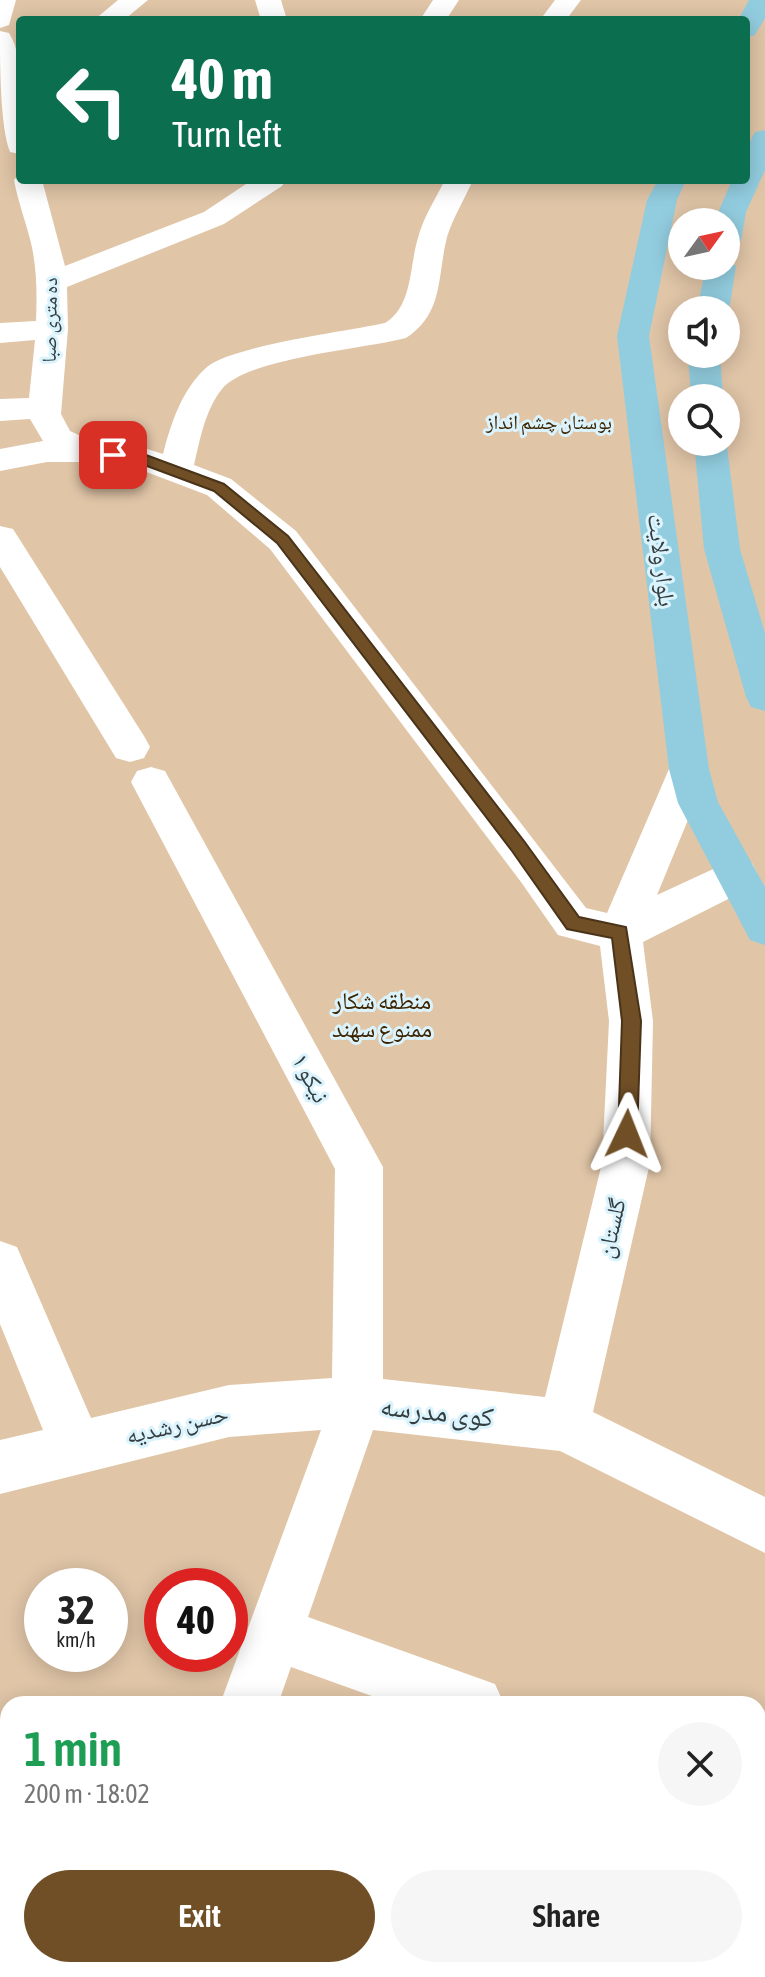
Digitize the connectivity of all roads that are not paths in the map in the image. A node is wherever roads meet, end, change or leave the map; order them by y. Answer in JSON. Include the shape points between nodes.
{"nodes":[{"id":1,"x":135,"y":0,"type":"edge"},
{"id":2,"x":762,"y":0,"type":"edge"},
{"id":3,"x":113,"y":16,"type":"edge"},
{"id":4,"x":750,"y":22,"type":"edge"},
{"id":5,"x":0,"y":39,"type":"edge"},
{"id":6,"x":2,"y":78,"type":"edge"},
{"id":7,"x":14,"y":126,"type":"edge"},
{"id":8,"x":765,"y":138,"type":"edge"},
{"id":9,"x":750,"y":171,"type":"edge"},
{"id":10,"x":28,"y":184,"type":"edge"},
{"id":11,"x":266,"y":184,"type":"edge"},
{"id":12,"x":457,"y":184,"type":"edge"},
{"id":13,"x":670,"y":184,"type":"edge"},
{"id":14,"x":744,"y":184,"type":"edge"},
{"id":15,"x":733,"y":208,"type":"edge"},
{"id":16,"x":52,"y":282,"type":"junction"},
{"id":17,"x":52,"y":329,"type":"junction"},
{"id":18,"x":0,"y":333,"type":"edge"},
{"id":19,"x":0,"y":410,"type":"edge"},
{"id":20,"x":44,"y":411,"type":"junction"},
{"id":21,"x":85,"y":451,"type":"junction"},
{"id":22,"x":712,"y":456,"type":"edge"},
{"id":23,"x":0,"y":460,"type":"edge"},
{"id":24,"x":175,"y":471,"type":"junction"},
{"id":25,"x":0,"y":538,"type":"edge"},
{"id":26,"x":765,"y":697,"type":"edge"},
{"id":27,"x":689,"y":769,"type":"junction"},
{"id":28,"x":737,"y":875,"type":"junction"},
{"id":29,"x":765,"y":927,"type":"edge"},
{"id":30,"x":620,"y":933,"type":"junction"},
{"id":31,"x":0,"y":1264,"type":"edge"},
{"id":32,"x":357,"y":1402,"type":"junction"},
{"id":33,"x":564,"y":1425,"type":"junction"},
{"id":34,"x":77,"y":1448,"type":"junction"},
{"id":35,"x":0,"y":1467,"type":"edge"},
{"id":36,"x":765,"y":1526,"type":"edge"},
{"id":37,"x":274,"y":1633,"type":"junction"},
{"id":38,"x":252,"y":1696,"type":"edge"},
{"id":39,"x":452,"y":1696,"type":"edge"}],
"edges":[{"from":1,"to":3,"type":"street"},
{"from":2,"to":4,"type":"main road"},
{"from":5,"to":6,"type":"street"},
{"from":6,"to":7,"type":"street"},
{"from":8,"to":9,"type":"main road"},
{"from":10,"to":16,"type":"street","name":"ده متری صبا","via":[[24,215],[46,242]]},
{"from":11,"to":16,"type":"street","via":[[214,218]]},
{"from":12,"to":24,"type":"street","via":[[433,235],[412,320],[395,331],[222,370],[193,408]]},
{"from":13,"to":27,"type":"main road","name":"بلوار ولایت","via":[[633,336]]},
{"from":14,"to":15,"type":"main road"},
{"from":16,"to":17,"type":"street","name":"ده متری صبا"},
{"from":17,"to":18,"type":"street"},
{"from":17,"to":20,"type":"street","name":"ده متری صبا"},
{"from":19,"to":20,"type":"street"},
{"from":20,"to":21,"type":"street","via":[[58,438]]},
{"from":21,"to":23,"type":"street","via":[[47,451]]},
{"from":21,"to":24,"type":"street","via":[[141,458]]},
{"from":22,"to":26,"type":"main road","via":[[722,549]]},
{"from":24,"to":30,"type":"street","via":[[219,487],[283,540],[573,923]]},
{"from":25,"to":32,"type":"street","name":"نیکو ۱","via":[[140,765],[359,1167]]},
{"from":27,"to":28,"type":"main road","name":"بلوار ولایت","via":[[698,803]]},
{"from":27,"to":30,"type":"street","name":"گلستان"},
{"from":28,"to":29,"type":"main road","name":"بلوار ولایت"},
{"from":28,"to":30,"type":"street"},
{"from":30,"to":33,"type":"street","name":"گلستان","via":[[631,1021],[626,1163]]},
{"from":31,"to":34,"type":"street"},
{"from":32,"to":33,"type":"street","name":"کوی مدرسه"},
{"from":32,"to":34,"type":"street","name":"حسن رشدیه","via":[[229,1411]]},
{"from":32,"to":37,"type":"street","name":"کوی مدرسه"},
{"from":33,"to":36,"type":"street","name":"کوی مدرسه"},
{"from":34,"to":35,"type":"street","name":"حسن رشدیه"},
{"from":37,"to":38,"type":"street","name":"کوی مدرسه"},
{"from":37,"to":39,"type":"street"}]}
